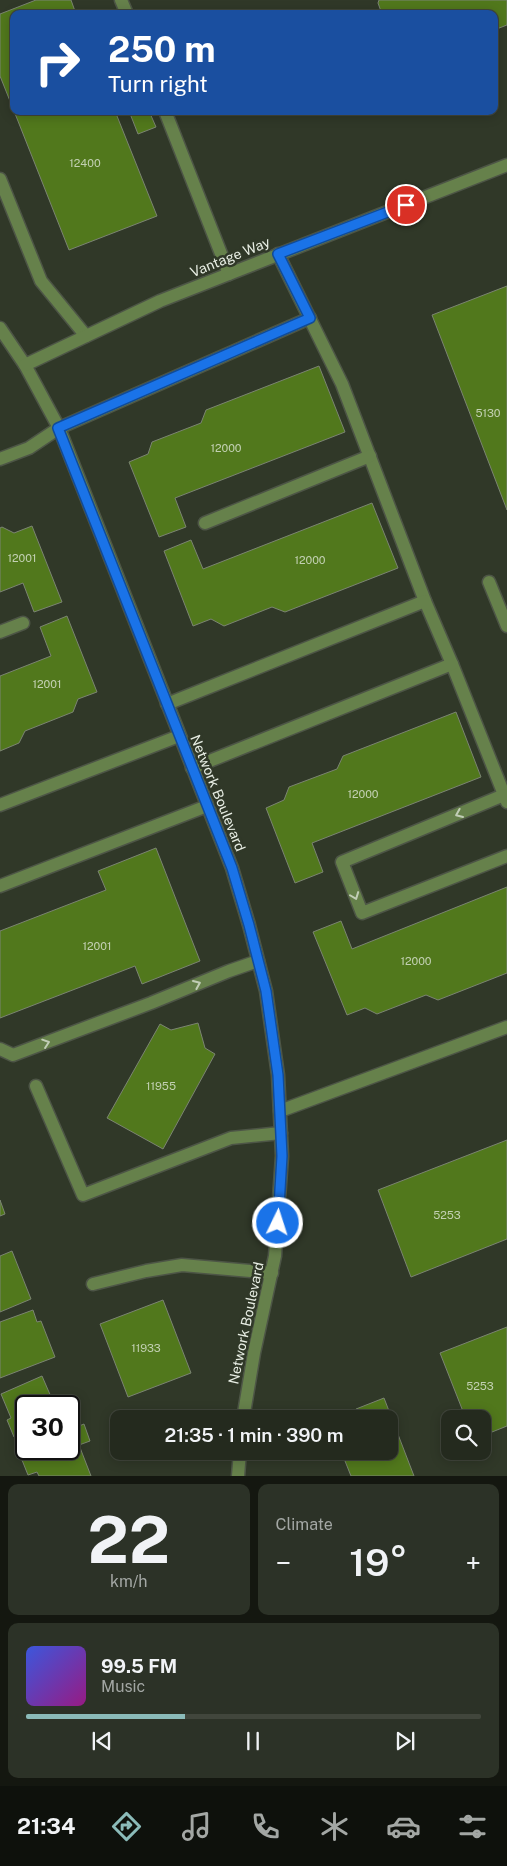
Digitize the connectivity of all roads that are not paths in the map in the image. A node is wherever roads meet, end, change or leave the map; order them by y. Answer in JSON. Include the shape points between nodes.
{"nodes":[{"id":1,"x":167,"y":115,"type":"edge"},
{"id":2,"x":507,"y":165,"type":"edge"},
{"id":3,"x":0,"y":179,"type":"edge"},
{"id":4,"x":278,"y":254,"type":"junction"},
{"id":5,"x":229,"y":274,"type":"junction"},
{"id":6,"x":310,"y":318,"type":"junction"},
{"id":7,"x":0,"y":328,"type":"edge"},
{"id":8,"x":86,"y":336,"type":"junction"},
{"id":9,"x":25,"y":365,"type":"junction"},
{"id":10,"x":58,"y":428,"type":"junction"},
{"id":11,"x":370,"y":456,"type":"junction"},
{"id":12,"x":0,"y":459,"type":"edge"},
{"id":13,"x":205,"y":523,"type":"dead end"},
{"id":14,"x":489,"y":582,"type":"dead end"},
{"id":15,"x":425,"y":601,"type":"junction"},
{"id":16,"x":23,"y":623,"type":"dead end"},
{"id":17,"x":507,"y":626,"type":"edge"},
{"id":18,"x":0,"y":632,"type":"edge"},
{"id":19,"x":452,"y":664,"type":"junction"},
{"id":20,"x":167,"y":704,"type":"junction"},
{"id":21,"x":179,"y":736,"type":"junction"},
{"id":22,"x":192,"y":768,"type":"junction"},
{"id":23,"x":506,"y":798,"type":"edge"},
{"id":24,"x":0,"y":804,"type":"edge"},
{"id":25,"x":207,"y":806,"type":"junction"},
{"id":26,"x":507,"y":856,"type":"edge"},
{"id":27,"x":0,"y":886,"type":"edge"},
{"id":28,"x":258,"y":961,"type":"junction"},
{"id":29,"x":507,"y":1027,"type":"edge"},
{"id":30,"x":0,"y":1049,"type":"edge"},
{"id":31,"x":36,"y":1086,"type":"dead end"},
{"id":32,"x":280,"y":1111,"type":"junction"},
{"id":33,"x":281,"y":1133,"type":"junction"},
{"id":34,"x":272,"y":1273,"type":"junction"},
{"id":35,"x":94,"y":1284,"type":"dead end"},
{"id":36,"x":244,"y":1410,"type":"edge"},
{"id":37,"x":239,"y":1460,"type":"edge"},
{"id":38,"x":238,"y":1476,"type":"edge"}],
"edges":[{"from":1,"to":5,"type":"street"},
{"from":2,"to":4,"type":"street","name":"Vantage Way"},
{"from":3,"to":8,"type":"street","via":[[40,281]]},
{"from":4,"to":5,"type":"street","name":"Vantage Way"},
{"from":4,"to":6,"type":"street"},
{"from":5,"to":8,"type":"street","name":"Vantage Way","via":[[160,301]]},
{"from":6,"to":10,"type":"street"},
{"from":6,"to":11,"type":"street","via":[[342,384]]},
{"from":7,"to":9,"type":"street","name":"Network Boulevard"},
{"from":8,"to":9,"type":"street","name":"Vantage Way"},
{"from":9,"to":10,"type":"street","name":"Network Boulevard"},
{"from":10,"to":12,"type":"street","via":[[29,448]]},
{"from":10,"to":20,"type":"street","name":"Network Boulevard"},
{"from":11,"to":13,"type":"street"},
{"from":11,"to":15,"type":"street"},
{"from":14,"to":17,"type":"street"},
{"from":15,"to":19,"type":"street"},
{"from":15,"to":20,"type":"street"},
{"from":16,"to":18,"type":"street"},
{"from":19,"to":22,"type":"street"},
{"from":19,"to":23,"type":"street"},
{"from":20,"to":21,"type":"street","name":"Network Boulevard"},
{"from":21,"to":22,"type":"street","name":"Network Boulevard"},
{"from":21,"to":24,"type":"street"},
{"from":22,"to":25,"type":"street","name":"Network Boulevard"},
{"from":23,"to":26,"type":"street","one_way":true,"via":[[342,862],[362,913]]},
{"from":25,"to":27,"type":"street"},
{"from":25,"to":28,"type":"street","name":"Network Boulevard","via":[[232,868]]},
{"from":30,"to":28,"type":"street","one_way":true,"via":[[13,1055],[52,1042]]},
{"from":28,"to":32,"type":"street","name":"Network Boulevard","via":[[266,991]]},
{"from":29,"to":32,"type":"street"},
{"from":31,"to":33,"type":"street","via":[[82,1196],[231,1138]]},
{"from":32,"to":33,"type":"street","name":"Network Boulevard"},
{"from":33,"to":34,"type":"street","name":"Network Boulevard"},
{"from":34,"to":35,"type":"street","via":[[182,1265],[146,1270]]},
{"from":34,"to":36,"type":"street","name":"Network Boulevard"},
{"from":37,"to":38,"type":"street"}]}
